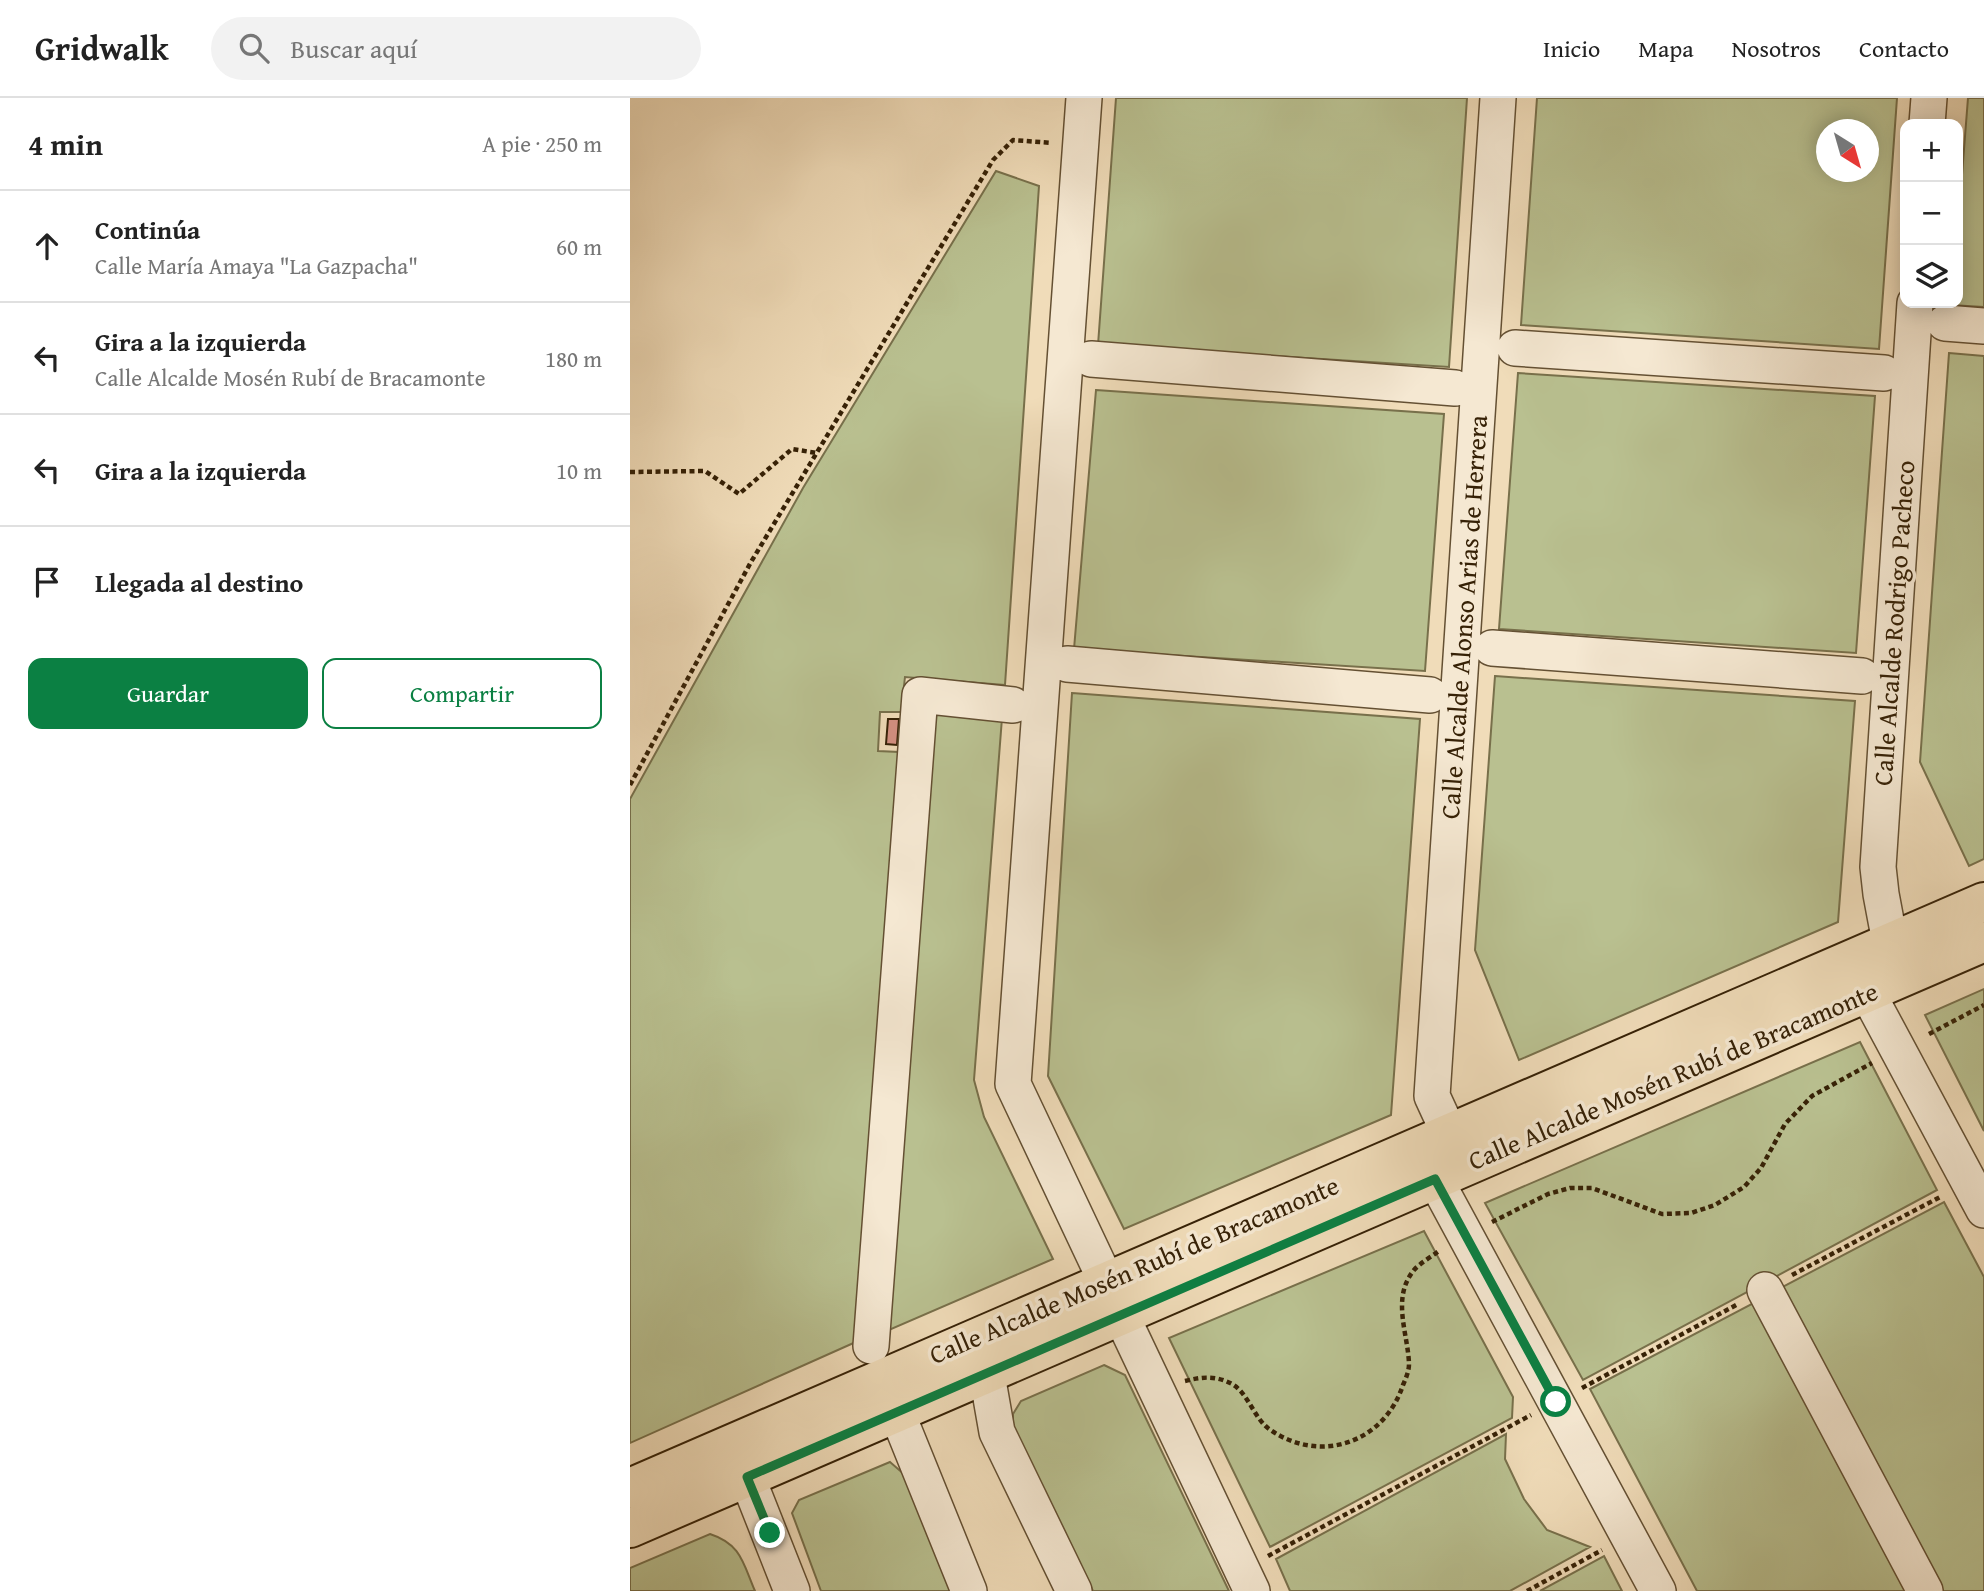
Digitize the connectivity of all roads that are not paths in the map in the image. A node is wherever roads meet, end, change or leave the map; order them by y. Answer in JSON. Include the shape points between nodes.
{"nodes":[{"id":1,"x":1084,"y":98,"type":"edge"},
{"id":2,"x":1499,"y":98,"type":"edge"},
{"id":3,"x":1929,"y":98,"type":"edge"},
{"id":4,"x":1927,"y":119,"type":"edge"},
{"id":5,"x":1915,"y":308,"type":"edge"},
{"id":6,"x":1945,"y":323,"type":"dead end"},
{"id":7,"x":1984,"y":326,"type":"edge"},
{"id":8,"x":1515,"y":348,"type":"dead end"},
{"id":9,"x":1091,"y":359,"type":"dead end"},
{"id":10,"x":1884,"y":373,"type":"dead end"},
{"id":11,"x":1455,"y":387,"type":"dead end"},
{"id":12,"x":1492,"y":648,"type":"dead end"},
{"id":13,"x":1067,"y":664,"type":"dead end"},
{"id":14,"x":1862,"y":676,"type":"dead end"},
{"id":15,"x":1430,"y":695,"type":"dead end"},
{"id":16,"x":1013,"y":705,"type":"dead end"},
{"id":17,"x":1984,"y":902,"type":"edge"},
{"id":18,"x":1890,"y":942,"type":"junction"},
{"id":19,"x":1984,"y":942,"type":"edge"},
{"id":20,"x":1867,"y":992,"type":"junction"},
{"id":21,"x":1449,"y":1133,"type":"junction"},
{"id":22,"x":1435,"y":1179,"type":"junction"},
{"id":23,"x":1984,"y":1210,"type":"edge"},
{"id":24,"x":1765,"y":1290,"type":"dead end"},
{"id":25,"x":1114,"y":1299,"type":"junction"},
{"id":26,"x":871,"y":1346,"type":"dead end"},
{"id":27,"x":987,"y":1375,"type":"junction"},
{"id":28,"x":897,"y":1413,"type":"junction"},
{"id":29,"x":747,"y":1477,"type":"junction"},
{"id":30,"x":630,"y":1488,"type":"edge"},
{"id":31,"x":630,"y":1528,"type":"edge"},
{"id":32,"x":793,"y":1591,"type":"edge"},
{"id":33,"x":969,"y":1591,"type":"edge"},
{"id":34,"x":1074,"y":1591,"type":"edge"},
{"id":35,"x":1252,"y":1591,"type":"edge"},
{"id":36,"x":1658,"y":1591,"type":"edge"},
{"id":37,"x":1925,"y":1591,"type":"edge"}],
"edges":[{"from":1,"to":25,"type":"street","via":[[1013,1084]]},
{"from":2,"to":21,"type":"street","name":"Calle Alcalde Alonso Arias de Herrera","via":[[1432,1096]]},
{"from":3,"to":4,"type":"street"},
{"from":5,"to":18,"type":"street","name":"Calle Alcalde Rodrigo Pacheco","via":[[1878,867]]},
{"from":6,"to":7,"type":"street"},
{"from":8,"to":10,"type":"street"},
{"from":9,"to":11,"type":"street"},
{"from":12,"to":14,"type":"street"},
{"from":13,"to":15,"type":"street"},
{"from":16,"to":26,"type":"street","via":[[920,695]]},
{"from":17,"to":18,"type":"main road","name":"Calle Alcalde Mosén Rubí de Bracamonte"},
{"from":18,"to":21,"type":"main road","name":"Calle Alcalde Mosén Rubí de Bracamonte"},
{"from":19,"to":20,"type":"main road","name":"Calle Alcalde Mosén Rubí de Bracamonte"},
{"from":20,"to":22,"type":"main road","name":"Calle Alcalde Mosén Rubí de Bracamonte"},
{"from":20,"to":23,"type":"street"},
{"from":21,"to":25,"type":"main road","name":"Calle Alcalde Mosén Rubí de Bracamonte"},
{"from":22,"to":25,"type":"main road","name":"Calle Alcalde Mosén Rubí de Bracamonte"},
{"from":22,"to":36,"type":"street"},
{"from":24,"to":37,"type":"street"},
{"from":25,"to":27,"type":"main road","name":"Calle Alcalde Mosén Rubí de Bracamonte"},
{"from":25,"to":30,"type":"main road","name":"Calle Alcalde Mosén Rubí de Bracamonte"},
{"from":25,"to":35,"type":"street"},
{"from":27,"to":28,"type":"main road","name":"Calle Alcalde Mosén Rubí de Bracamonte"},
{"from":27,"to":34,"type":"street","via":[[997,1432]]},
{"from":28,"to":29,"type":"main road","name":"Calle Alcalde Mosén Rubí de Bracamonte"},
{"from":28,"to":33,"type":"street"},
{"from":29,"to":31,"type":"main road","name":"Calle Alcalde Mosén Rubí de Bracamonte"},
{"from":29,"to":32,"type":"street"}]}
